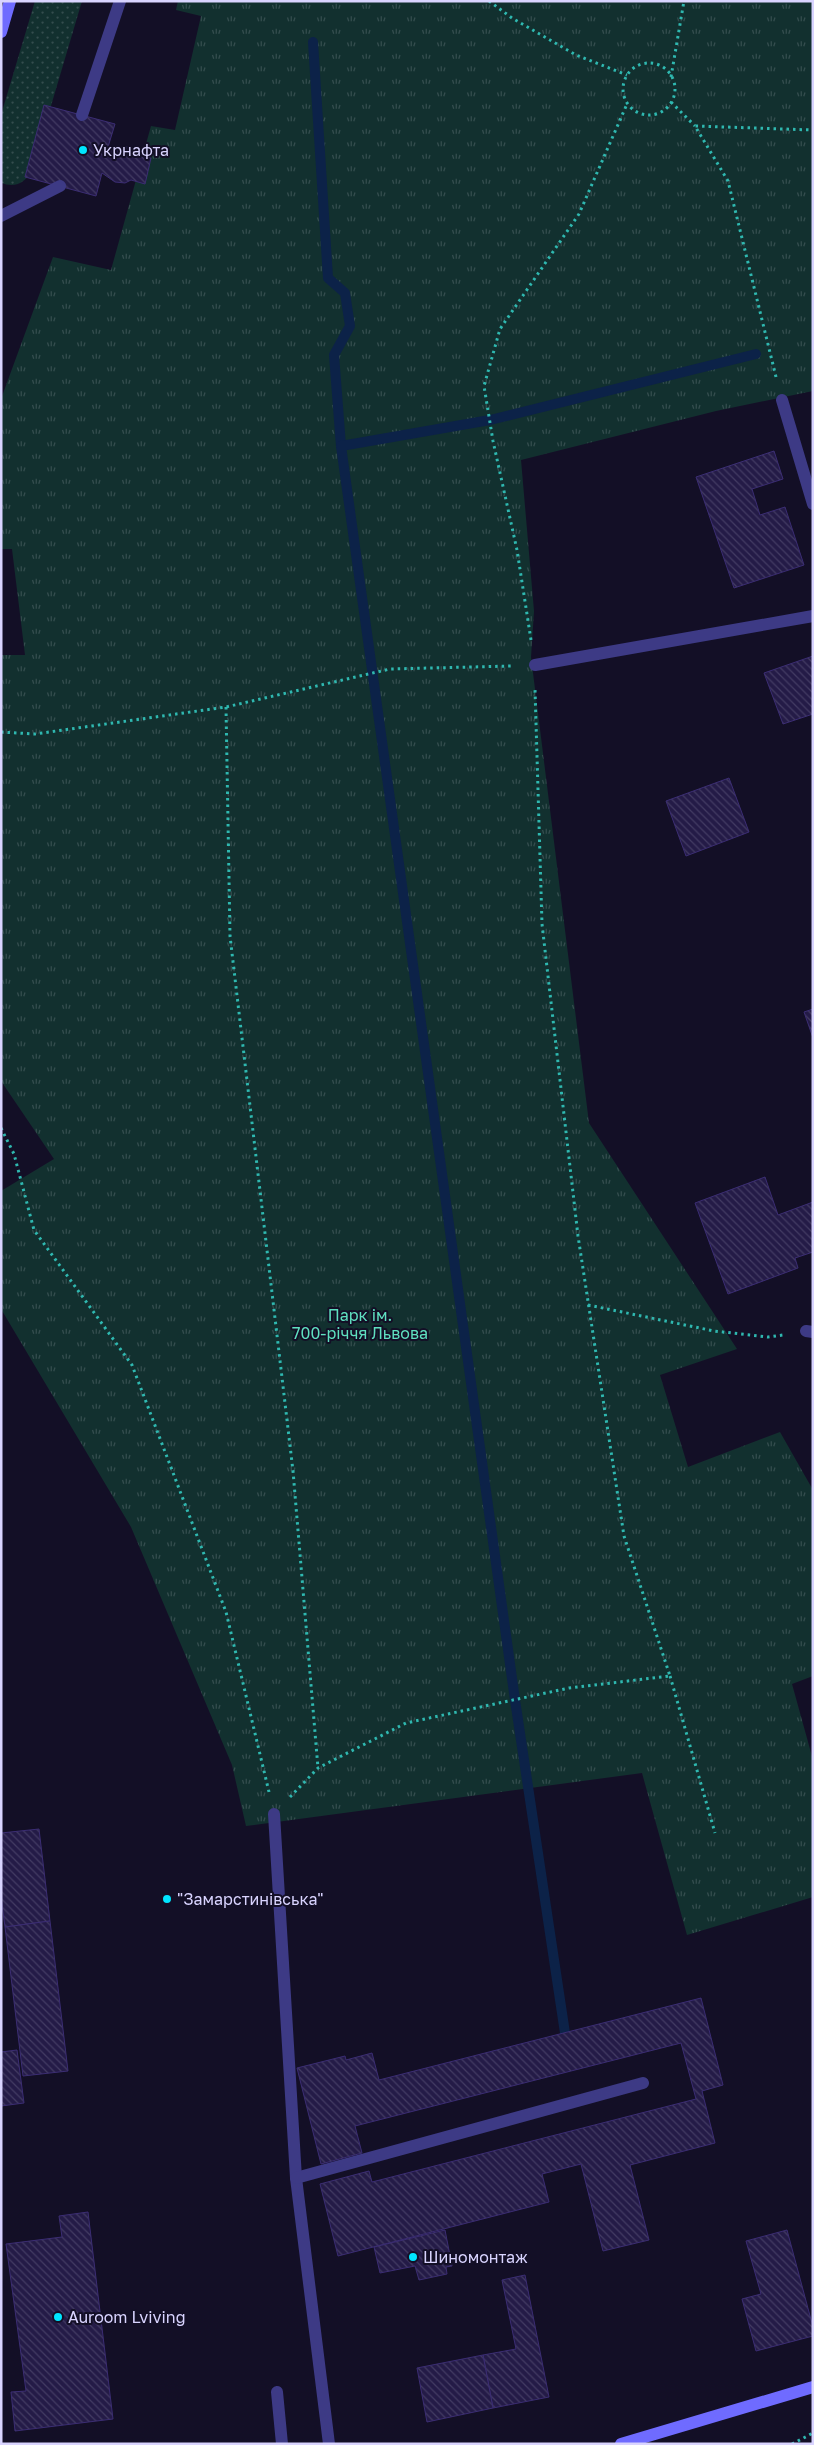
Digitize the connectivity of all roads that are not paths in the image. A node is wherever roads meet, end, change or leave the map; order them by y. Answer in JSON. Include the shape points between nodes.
{"nodes":[{"id":1,"x":10,"y":1,"type":"edge"},
{"id":2,"x":120,"y":1,"type":"edge"},
{"id":3,"x":1,"y":32,"type":"edge"},
{"id":4,"x":82,"y":115,"type":"dead end"},
{"id":5,"x":60,"y":186,"type":"dead end"},
{"id":6,"x":1,"y":216,"type":"edge"},
{"id":7,"x":782,"y":400,"type":"road end"},
{"id":8,"x":813,"y":504,"type":"edge"},
{"id":9,"x":813,"y":616,"type":"edge"},
{"id":10,"x":535,"y":665,"type":"road end"},
{"id":11,"x":274,"y":1814,"type":"road end"},
{"id":12,"x":643,"y":2084,"type":"dead end"},
{"id":13,"x":296,"y":2178,"type":"junction"},
{"id":14,"x":813,"y":2387,"type":"edge"},
{"id":15,"x":277,"y":2392,"type":"dead end"},
{"id":16,"x":282,"y":2444,"type":"edge"},
{"id":17,"x":329,"y":2444,"type":"edge"},
{"id":18,"x":621,"y":2444,"type":"edge"}],
"edges":[{"from":1,"to":3,"type":"main road"},
{"from":2,"to":4,"type":"street"},
{"from":5,"to":6,"type":"street"},
{"from":7,"to":8,"type":"street"},
{"from":9,"to":10,"type":"street"},
{"from":11,"to":13,"type":"street"},
{"from":12,"to":13,"type":"street"},
{"from":13,"to":17,"type":"street"},
{"from":14,"to":18,"type":"main road"},
{"from":15,"to":16,"type":"street"}]}
